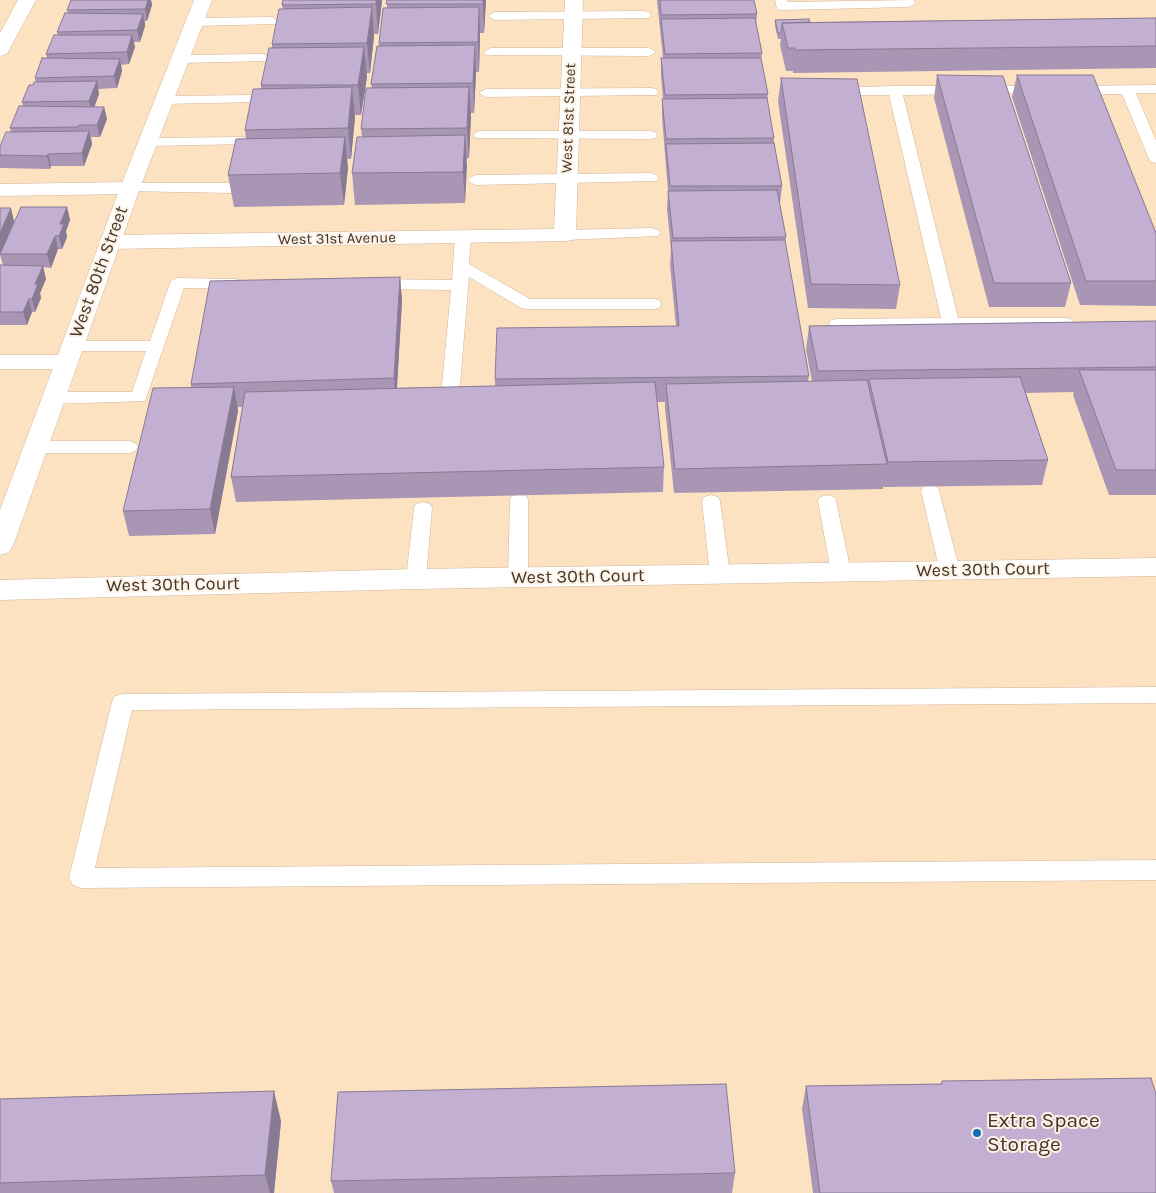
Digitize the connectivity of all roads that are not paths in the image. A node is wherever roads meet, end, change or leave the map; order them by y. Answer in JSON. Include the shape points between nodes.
{"nodes":[{"id":1,"x":27,"y":0,"type":"edge"},
{"id":2,"x":203,"y":0,"type":"edge"},
{"id":3,"x":781,"y":0,"type":"edge"},
{"id":4,"x":909,"y":3,"type":"dead end"},
{"id":5,"x":574,"y":8,"type":"edge"},
{"id":6,"x":644,"y":15,"type":"dead end"},
{"id":7,"x":496,"y":16,"type":"dead end"},
{"id":8,"x":272,"y":21,"type":"dead end"},
{"id":9,"x":194,"y":22,"type":"junction"},
{"id":10,"x":0,"y":50,"type":"edge"},
{"id":11,"x":491,"y":52,"type":"dead end"},
{"id":12,"x":572,"y":52,"type":"junction"},
{"id":13,"x":649,"y":52,"type":"dead end"},
{"id":14,"x":263,"y":58,"type":"dead end"},
{"id":15,"x":180,"y":59,"type":"junction"},
{"id":16,"x":1128,"y":89,"type":"junction"},
{"id":17,"x":1156,"y":89,"type":"edge"},
{"id":18,"x":895,"y":90,"type":"junction"},
{"id":19,"x":818,"y":91,"type":"edge"},
{"id":20,"x":570,"y":92,"type":"junction"},
{"id":21,"x":651,"y":92,"type":"dead end"},
{"id":22,"x":486,"y":93,"type":"dead end"},
{"id":23,"x":253,"y":99,"type":"edge"},
{"id":24,"x":164,"y":100,"type":"junction"},
{"id":25,"x":481,"y":135,"type":"dead end"},
{"id":26,"x":568,"y":135,"type":"junction"},
{"id":27,"x":650,"y":135,"type":"dead end"},
{"id":28,"x":242,"y":141,"type":"edge"},
{"id":29,"x":148,"y":142,"type":"junction"},
{"id":30,"x":1156,"y":159,"type":"edge"},
{"id":31,"x":651,"y":178,"type":"dead end"},
{"id":32,"x":566,"y":179,"type":"junction"},
{"id":33,"x":476,"y":180,"type":"dead end"},
{"id":34,"x":130,"y":188,"type":"junction"},
{"id":35,"x":231,"y":188,"type":"edge"},
{"id":36,"x":0,"y":190,"type":"edge"},
{"id":37,"x":652,"y":233,"type":"dead end"},
{"id":38,"x":565,"y":235,"type":"junction"},
{"id":39,"x":463,"y":237,"type":"junction"},
{"id":40,"x":110,"y":242,"type":"junction"},
{"id":41,"x":461,"y":266,"type":"junction"},
{"id":42,"x":256,"y":284,"type":"edge"},
{"id":43,"x":353,"y":284,"type":"edge"},
{"id":44,"x":460,"y":285,"type":"junction"},
{"id":45,"x":653,"y":304,"type":"dead end"},
{"id":46,"x":951,"y":323,"type":"junction"},
{"id":47,"x":1078,"y":323,"type":"edge"},
{"id":48,"x":837,"y":324,"type":"edge"},
{"id":49,"x":157,"y":346,"type":"junction"},
{"id":50,"x":68,"y":354,"type":"junction"},
{"id":51,"x":0,"y":362,"type":"edge"},
{"id":52,"x":451,"y":385,"type":"edge"},
{"id":53,"x":53,"y":398,"type":"junction"},
{"id":54,"x":35,"y":447,"type":"junction"},
{"id":55,"x":129,"y":447,"type":"dead end"},
{"id":56,"x":930,"y":491,"type":"edge"},
{"id":57,"x":519,"y":500,"type":"edge"},
{"id":58,"x":711,"y":501,"type":"edge"},
{"id":59,"x":827,"y":501,"type":"dead end"},
{"id":60,"x":423,"y":508,"type":"dead end"},
{"id":61,"x":0,"y":546,"type":"edge"},
{"id":62,"x":1156,"y":567,"type":"edge"},
{"id":63,"x":950,"y":571,"type":"junction"},
{"id":64,"x":841,"y":572,"type":"junction"},
{"id":65,"x":720,"y":574,"type":"junction"},
{"id":66,"x":518,"y":578,"type":"junction"},
{"id":67,"x":416,"y":579,"type":"junction"},
{"id":68,"x":0,"y":590,"type":"edge"},
{"id":69,"x":1156,"y":695,"type":"edge"},
{"id":70,"x":1156,"y":870,"type":"edge"}],
"edges":[{"from":1,"to":10,"type":"street"},
{"from":2,"to":9,"type":"street","name":"West 80th Street"},
{"from":3,"to":4,"type":"lane","via":[[782,6]]},
{"from":5,"to":6,"type":"lane"},
{"from":5,"to":7,"type":"lane"},
{"from":5,"to":12,"type":"street","name":"West 81st Street"},
{"from":8,"to":9,"type":"lane"},
{"from":9,"to":15,"type":"street","name":"West 80th Street"},
{"from":11,"to":12,"type":"lane"},
{"from":12,"to":13,"type":"lane"},
{"from":12,"to":20,"type":"street","name":"West 81st Street"},
{"from":14,"to":15,"type":"lane"},
{"from":15,"to":24,"type":"street","name":"West 80th Street"},
{"from":16,"to":17,"type":"lane"},
{"from":16,"to":18,"type":"lane"},
{"from":16,"to":30,"type":"lane"},
{"from":18,"to":19,"type":"lane"},
{"from":18,"to":46,"type":"lane"},
{"from":20,"to":21,"type":"lane"},
{"from":20,"to":22,"type":"lane"},
{"from":20,"to":26,"type":"street","name":"West 81st Street"},
{"from":23,"to":24,"type":"lane"},
{"from":24,"to":29,"type":"street","name":"West 80th Street"},
{"from":25,"to":26,"type":"lane"},
{"from":26,"to":27,"type":"lane"},
{"from":26,"to":32,"type":"street","name":"West 81st Street"},
{"from":28,"to":29,"type":"lane"},
{"from":29,"to":34,"type":"street","name":"West 80th Street"},
{"from":31,"to":32,"type":"lane"},
{"from":32,"to":33,"type":"lane"},
{"from":32,"to":38,"type":"street","name":"West 81st Street"},
{"from":34,"to":35,"type":"lane"},
{"from":34,"to":36,"type":"street"},
{"from":34,"to":40,"type":"street","name":"West 80th Street"},
{"from":37,"to":38,"type":"lane"},
{"from":38,"to":39,"type":"street","name":"West 31st Avenue"},
{"from":39,"to":40,"type":"street","name":"West 31st Avenue"},
{"from":39,"to":41,"type":"lane"},
{"from":40,"to":50,"type":"street","name":"West 80th Street"},
{"from":41,"to":44,"type":"lane"},
{"from":41,"to":45,"type":"lane","via":[[526,304]]},
{"from":42,"to":49,"type":"lane","via":[[178,283]]},
{"from":43,"to":44,"type":"lane"},
{"from":44,"to":52,"type":"lane"},
{"from":46,"to":47,"type":"lane"},
{"from":46,"to":48,"type":"lane"},
{"from":49,"to":50,"type":"lane"},
{"from":49,"to":53,"type":"lane","via":[[139,397]]},
{"from":50,"to":51,"type":"street"},
{"from":50,"to":53,"type":"street","name":"West 80th Street"},
{"from":53,"to":54,"type":"street","name":"West 80th Street"},
{"from":54,"to":55,"type":"lane"},
{"from":54,"to":61,"type":"street","name":"West 80th Street"},
{"from":56,"to":63,"type":"lane"},
{"from":57,"to":66,"type":"lane"},
{"from":58,"to":65,"type":"lane"},
{"from":59,"to":64,"type":"lane"},
{"from":60,"to":67,"type":"lane"},
{"from":62,"to":63,"type":"street","name":"West 30th Court"},
{"from":63,"to":64,"type":"street","name":"West 30th Court"},
{"from":64,"to":65,"type":"street","name":"West 30th Court"},
{"from":65,"to":66,"type":"street","name":"West 30th Court"},
{"from":66,"to":67,"type":"street","name":"West 30th Court"},
{"from":67,"to":68,"type":"street","name":"West 30th Court"},
{"from":69,"to":70,"type":"lane","via":[[122,702],[80,878]]}]}
